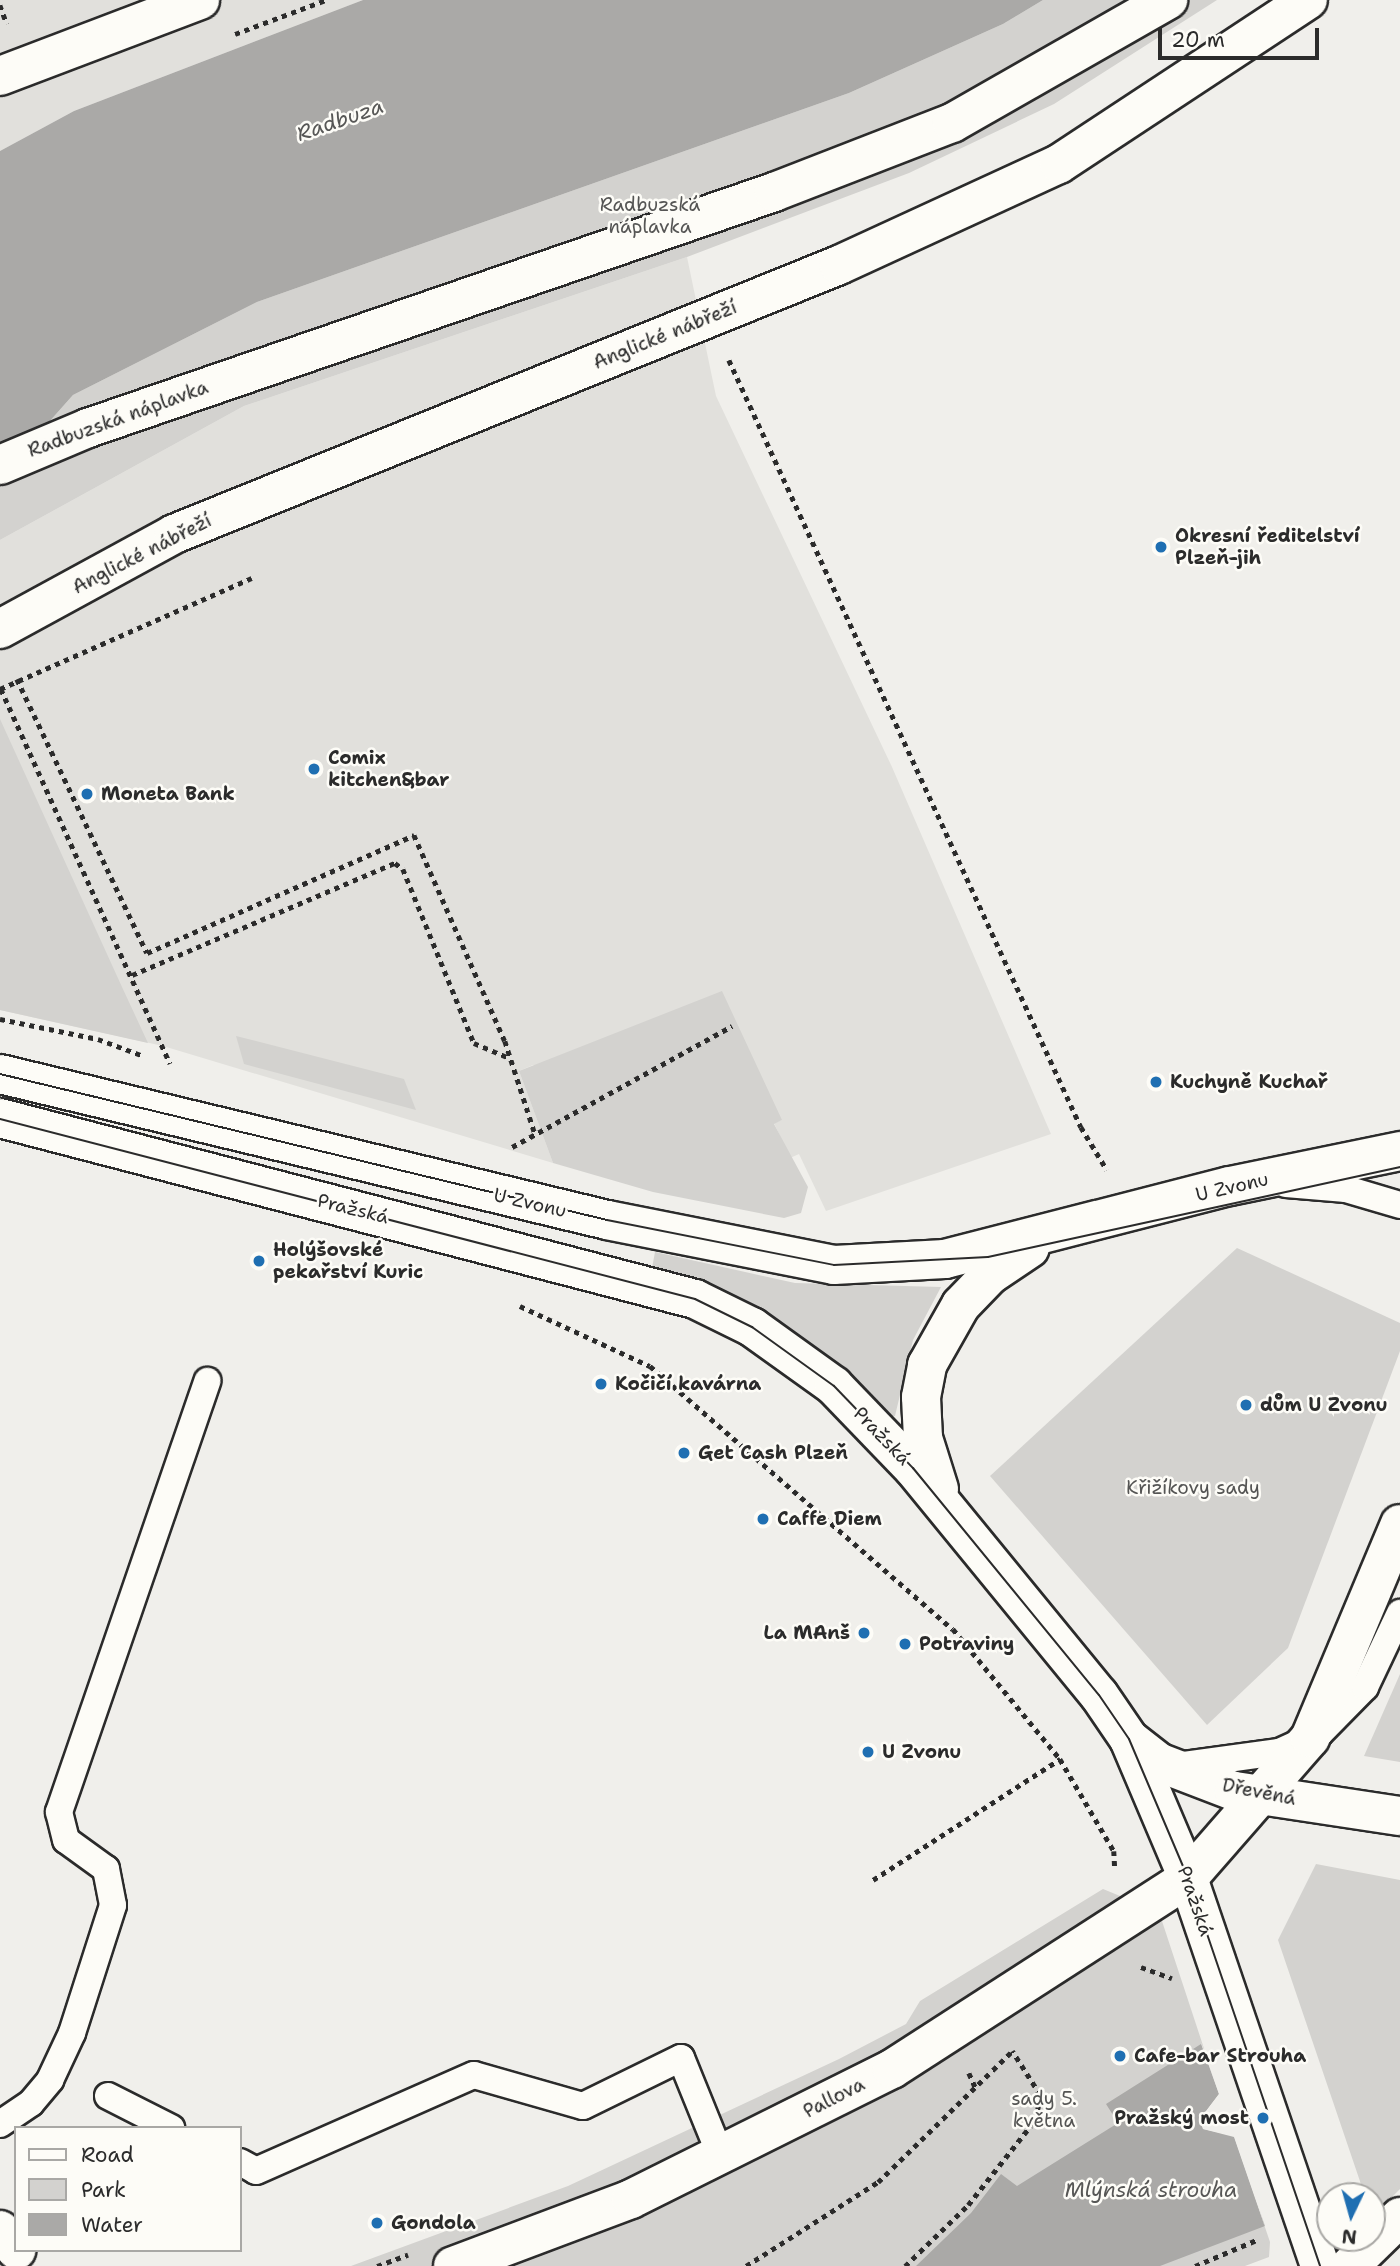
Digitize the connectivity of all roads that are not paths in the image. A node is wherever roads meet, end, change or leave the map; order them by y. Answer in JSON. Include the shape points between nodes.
{"nodes":[{"id":1,"x":200,"y":0,"type":"edge"},
{"id":2,"x":1168,"y":0,"type":"edge"},
{"id":3,"x":1308,"y":0,"type":"edge"},
{"id":4,"x":0,"y":76,"type":"edge"},
{"id":5,"x":0,"y":465,"type":"edge"},
{"id":6,"x":0,"y":629,"type":"edge"},
{"id":7,"x":0,"y":1074,"type":"edge"},
{"id":8,"x":0,"y":1118,"type":"edge"},
{"id":9,"x":1400,"y":1151,"type":"edge"},
{"id":10,"x":1230,"y":1186,"type":"junction"},
{"id":11,"x":1400,"y":1205,"type":"edge"},
{"id":12,"x":1065,"y":1230,"type":"junction"},
{"id":13,"x":207,"y":1381,"type":"dead end"},
{"id":14,"x":1400,"y":1524,"type":"edge"},
{"id":15,"x":964,"y":1533,"type":"junction"},
{"id":16,"x":1400,"y":1613,"type":"edge"},
{"id":17,"x":1310,"y":1738,"type":"junction"},
{"id":18,"x":1143,"y":1751,"type":"junction"},
{"id":19,"x":1270,"y":1785,"type":"junction"},
{"id":20,"x":1400,"y":1816,"type":"edge"},
{"id":21,"x":1188,"y":1878,"type":"junction"},
{"id":22,"x":108,"y":2096,"type":"dead end"},
{"id":23,"x":0,"y":2124,"type":"edge"},
{"id":24,"x":167,"y":2126,"type":"edge"},
{"id":25,"x":720,"y":2154,"type":"junction"},
{"id":26,"x":242,"y":2163,"type":"edge"},
{"id":27,"x":1400,"y":2217,"type":"edge"},
{"id":28,"x":0,"y":2230,"type":"edge"},
{"id":29,"x":14,"y":2248,"type":"edge"},
{"id":30,"x":18,"y":2252,"type":"edge"},
{"id":31,"x":29,"y":2266,"type":"edge"},
{"id":32,"x":453,"y":2266,"type":"edge"},
{"id":33,"x":1320,"y":2266,"type":"edge"},
{"id":34,"x":1350,"y":2266,"type":"edge"}],
"edges":[{"from":1,"to":4,"type":"street"},
{"from":2,"to":5,"type":"street","name":"Radbuzská náplavka","via":[[952,123],[774,192],[113,419]]},
{"from":3,"to":6,"type":"street","name":"Anglické nábřeží","via":[[1059,164],[839,265],[174,534]]},
{"from":7,"to":12,"type":"street","name":"U Zvonu","via":[[371,1166],[808,1263],[928,1262]]},
{"from":8,"to":15,"type":"street","name":"Pražská","via":[[457,1235],[722,1311],[834,1386],[897,1449]]},
{"from":9,"to":10,"type":"street","name":"U Zvonu"},
{"from":10,"to":11,"type":"lane","via":[[1346,1189]]},
{"from":10,"to":12,"type":"street","name":"U Zvonu"},
{"from":12,"to":15,"type":"street","name":"U Zvonu","via":[[990,1275],[947,1323],[928,1365],[921,1397],[923,1438],[933,1477]]},
{"from":13,"to":23,"type":"lane","via":[[59,1812],[66,1840],[106,1869],[113,1905],[72,2033],[50,2080],[32,2103]]},
{"from":14,"to":17,"type":"street"},
{"from":15,"to":18,"type":"street","name":"Pražská"},
{"from":16,"to":17,"type":"lane","via":[[1365,1687],[1335,1722]]},
{"from":17,"to":18,"type":"lane","via":[[1279,1752],[1210,1765]]},
{"from":17,"to":19,"type":"street"},
{"from":18,"to":19,"type":"street","name":"Dřevěná"},
{"from":18,"to":21,"type":"street","name":"Pražská"},
{"from":19,"to":20,"type":"street","name":"Dřevěná"},
{"from":19,"to":21,"type":"street"},
{"from":21,"to":25,"type":"street","name":"Pallova","via":[[952,2034]]},
{"from":21,"to":33,"type":"street","name":"Pražská"},
{"from":22,"to":24,"type":"lane"},
{"from":25,"to":26,"type":"lane","via":[[681,2058],[583,2106],[474,2075],[257,2171]]},
{"from":25,"to":32,"type":"street","name":"Pallova","via":[[631,2199]]},
{"from":27,"to":34,"type":"street"},
{"from":28,"to":29,"type":"street"},
{"from":30,"to":31,"type":"street"}]}
